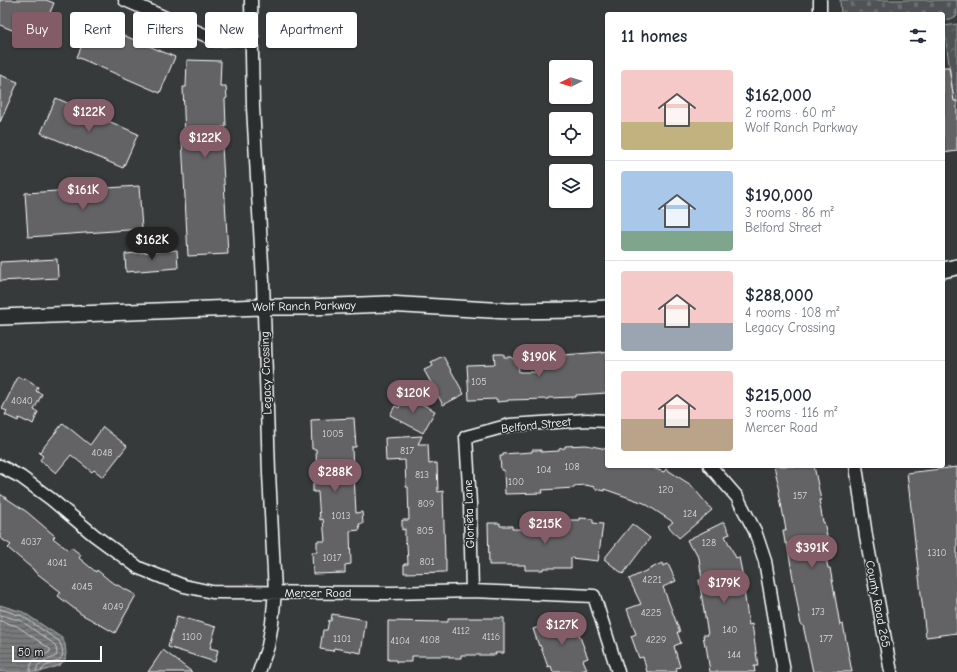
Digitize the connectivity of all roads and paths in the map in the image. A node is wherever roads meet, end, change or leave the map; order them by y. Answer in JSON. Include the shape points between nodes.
{"nodes":[{"id":1,"x":126,"y":0,"type":"edge"},
{"id":2,"x":251,"y":0,"type":"edge"},
{"id":3,"x":820,"y":0,"type":"edge"},
{"id":4,"x":251,"y":12,"type":"edge"},
{"id":5,"x":820,"y":12,"type":"edge"},
{"id":6,"x":205,"y":35,"type":"edge"},
{"id":7,"x":252,"y":48,"type":"edge"},
{"id":8,"x":957,"y":267,"type":"edge"},
{"id":9,"x":945,"y":270,"type":"edge"},
{"id":10,"x":263,"y":306,"type":"junction"},
{"id":11,"x":605,"y":308,"type":"edge"},
{"id":12,"x":0,"y":317,"type":"edge"},
{"id":13,"x":605,"y":421,"type":"edge"},
{"id":14,"x":466,"y":436,"type":"joint"},
{"id":15,"x":0,"y":466,"type":"edge"},
{"id":16,"x":712,"y":468,"type":"edge"},
{"id":17,"x":856,"y":468,"type":"edge"},
{"id":18,"x":274,"y":592,"type":"junction"},
{"id":19,"x":472,"y":592,"type":"junction"},
{"id":20,"x":259,"y":672,"type":"edge"},
{"id":21,"x":618,"y":672,"type":"edge"},
{"id":22,"x":784,"y":672,"type":"edge"},
{"id":23,"x":891,"y":672,"type":"edge"}],
"edges":[{"from":1,"to":6,"type":"street"},
{"from":2,"to":4,"type":"street","name":"Legacy Crossing"},
{"from":3,"to":5,"type":"street"},
{"from":7,"to":10,"type":"street","name":"Legacy Crossing"},
{"from":8,"to":9,"type":"street"},
{"from":10,"to":11,"type":"street","name":"Wolf Ranch Parkway","via":[[387,304],[508,311]]},
{"from":10,"to":12,"type":"street","name":"Wolf Ranch Parkway"},
{"from":10,"to":18,"type":"street","name":"Legacy Crossing"},
{"from":13,"to":14,"type":"street","name":"Belford Street","via":[[510,425]]},
{"from":14,"to":19,"type":"street","name":"Glorieta Lane"},
{"from":15,"to":18,"type":"street","name":"Mercer Road","via":[[27,481],[139,568],[184,586],[212,592]]},
{"from":16,"to":22,"type":"street","via":[[737,497],[756,531],[765,562]]},
{"from":17,"to":23,"type":"street","name":"County Road 265"},
{"from":18,"to":19,"type":"street","name":"Mercer Road"},
{"from":18,"to":20,"type":"street","name":"Legacy Crossing","via":[[268,646]]},
{"from":19,"to":21,"type":"street","name":"Mercer Road","via":[[594,596]]}]}
